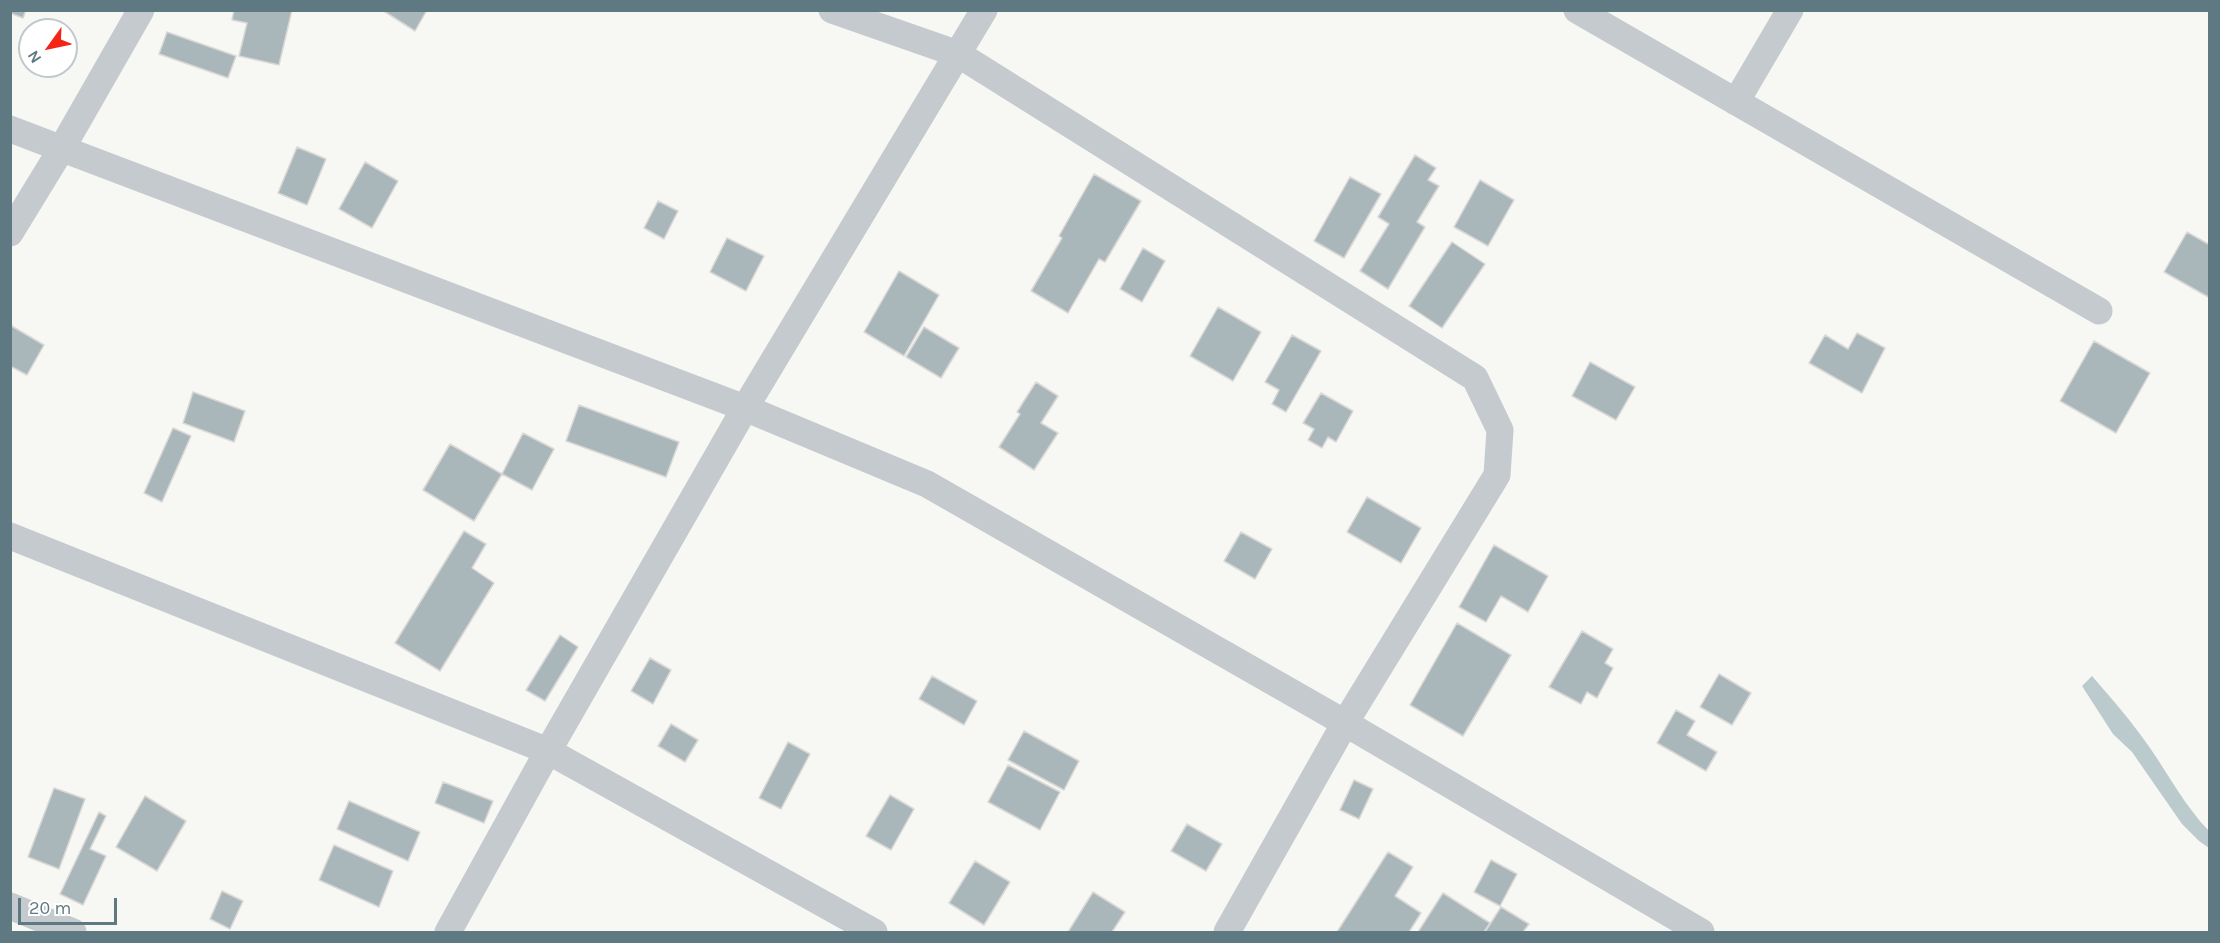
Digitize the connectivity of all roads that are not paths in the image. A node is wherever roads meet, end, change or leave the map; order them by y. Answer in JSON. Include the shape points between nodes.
{"nodes":[{"id":1,"x":141,"y":10,"type":"edge"},
{"id":2,"x":832,"y":10,"type":"edge"},
{"id":3,"x":984,"y":10,"type":"edge"},
{"id":4,"x":1577,"y":10,"type":"edge"},
{"id":5,"x":1790,"y":10,"type":"edge"},
{"id":6,"x":958,"y":54,"type":"junction"},
{"id":7,"x":1736,"y":102,"type":"junction"},
{"id":8,"x":10,"y":129,"type":"edge"},
{"id":9,"x":62,"y":148,"type":"junction"},
{"id":10,"x":10,"y":233,"type":"edge"},
{"id":11,"x":2099,"y":311,"type":"dead end"},
{"id":12,"x":745,"y":408,"type":"junction"},
{"id":13,"x":10,"y":536,"type":"edge"},
{"id":14,"x":1345,"y":723,"type":"junction"},
{"id":15,"x":548,"y":751,"type":"junction"},
{"id":16,"x":10,"y":906,"type":"edge"},
{"id":17,"x":73,"y":933,"type":"edge"},
{"id":18,"x":448,"y":933,"type":"edge"},
{"id":19,"x":874,"y":933,"type":"edge"},
{"id":20,"x":1227,"y":933,"type":"edge"},
{"id":21,"x":1701,"y":933,"type":"edge"}],
"edges":[{"from":1,"to":9,"type":"street"},
{"from":2,"to":6,"type":"street"},
{"from":3,"to":6,"type":"street"},
{"from":4,"to":7,"type":"street"},
{"from":5,"to":7,"type":"street"},
{"from":6,"to":12,"type":"street"},
{"from":6,"to":14,"type":"street","via":[[1475,378],[1500,430],[1497,474]]},
{"from":7,"to":11,"type":"street"},
{"from":8,"to":9,"type":"street"},
{"from":9,"to":10,"type":"street"},
{"from":9,"to":12,"type":"street"},
{"from":12,"to":14,"type":"street","via":[[927,484]]},
{"from":12,"to":15,"type":"street"},
{"from":13,"to":15,"type":"street"},
{"from":14,"to":20,"type":"street"},
{"from":14,"to":21,"type":"street"},
{"from":15,"to":18,"type":"street"},
{"from":15,"to":19,"type":"street"},
{"from":16,"to":17,"type":"street"}]}
